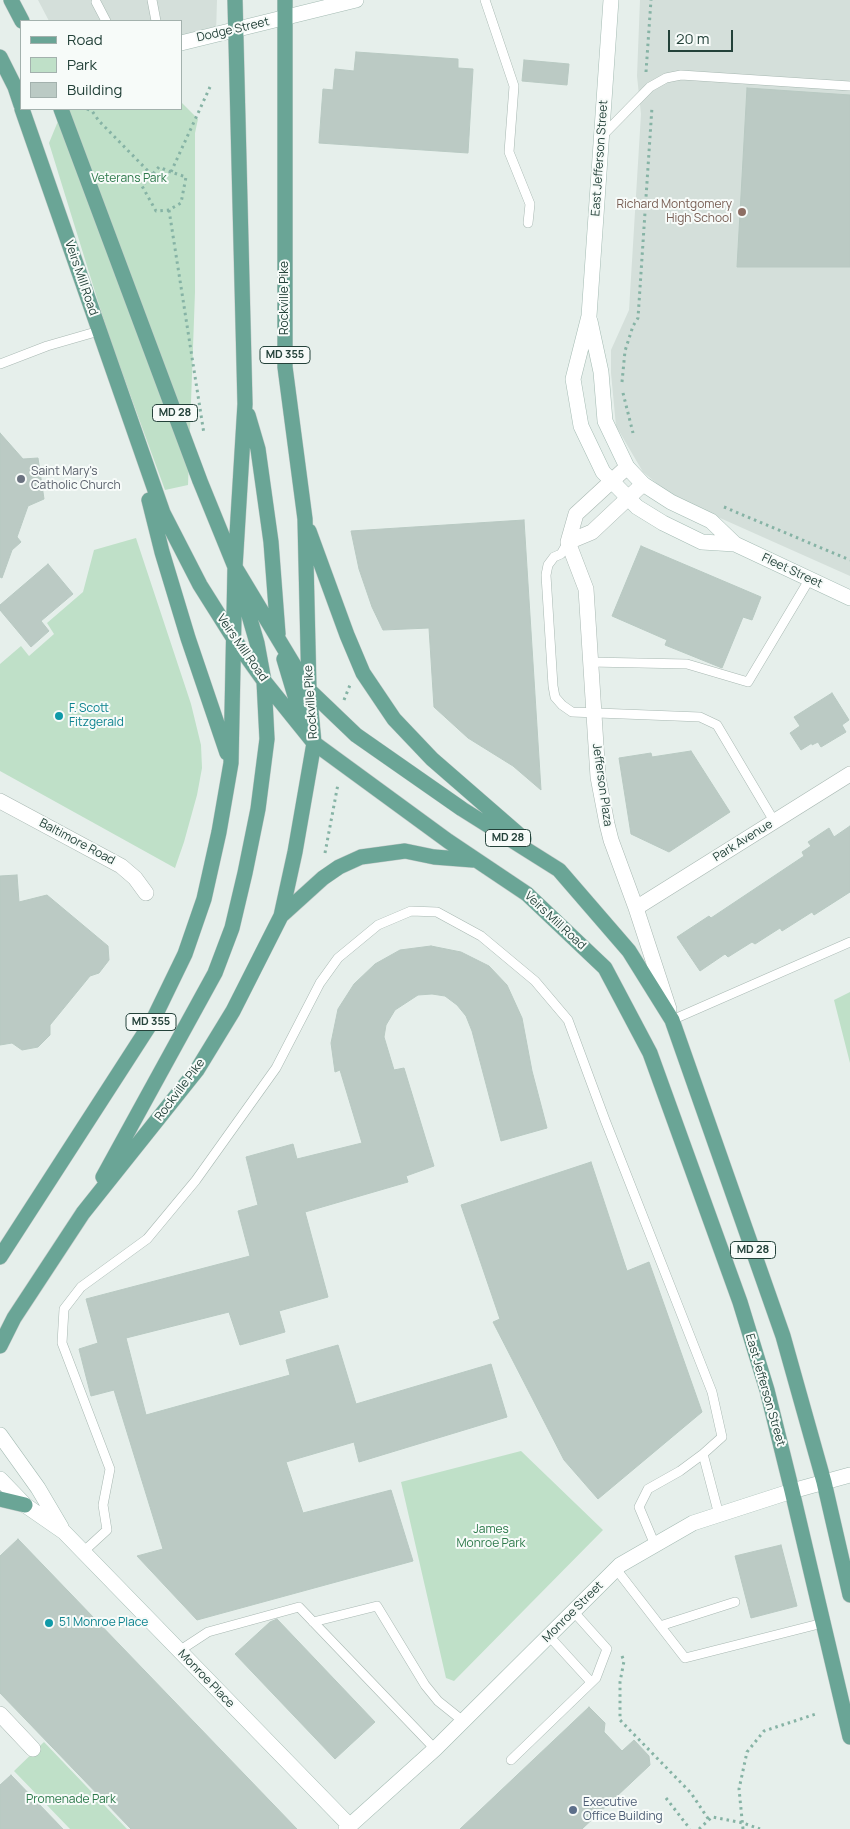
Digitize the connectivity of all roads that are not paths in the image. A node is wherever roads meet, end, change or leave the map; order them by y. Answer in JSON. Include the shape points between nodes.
{"nodes":[{"id":1,"x":11,"y":0,"type":"edge"},
{"id":2,"x":153,"y":0,"type":"edge"},
{"id":3,"x":235,"y":0,"type":"edge"},
{"id":4,"x":285,"y":0,"type":"edge"},
{"id":5,"x":356,"y":0,"type":"edge"},
{"id":6,"x":486,"y":0,"type":"edge"},
{"id":7,"x":611,"y":0,"type":"edge"},
{"id":8,"x":96,"y":2,"type":"dead end"},
{"id":9,"x":285,"y":18,"type":"junction"},
{"id":10,"x":21,"y":20,"type":"edge"},
{"id":11,"x":105,"y":20,"type":"edge"},
{"id":12,"x":156,"y":20,"type":"edge"},
{"id":13,"x":236,"y":29,"type":"junction"},
{"id":14,"x":182,"y":42,"type":"edge"},
{"id":15,"x":0,"y":57,"type":"edge"},
{"id":16,"x":18,"y":85,"type":"edge"},
{"id":17,"x":850,"y":86,"type":"edge"},
{"id":18,"x":23,"y":110,"type":"edge"},
{"id":19,"x":61,"y":110,"type":"edge"},
{"id":20,"x":601,"y":137,"type":"junction"},
{"id":21,"x":528,"y":223,"type":"dead end"},
{"id":22,"x":589,"y":316,"type":"junction"},
{"id":23,"x":100,"y":331,"type":"junction"},
{"id":24,"x":0,"y":364,"type":"edge"},
{"id":25,"x":245,"y":404,"type":"junction"},
{"id":26,"x":130,"y":419,"type":"junction"},
{"id":27,"x":627,"y":466,"type":"junction"},
{"id":28,"x":611,"y":481,"type":"junction"},
{"id":29,"x":643,"y":484,"type":"junction"},
{"id":30,"x":628,"y":498,"type":"junction"},
{"id":31,"x":305,"y":519,"type":"junction"},
{"id":32,"x":568,"y":542,"type":"junction"},
{"id":33,"x":735,"y":544,"type":"junction"},
{"id":34,"x":235,"y":567,"type":"junction"},
{"id":35,"x":809,"y":580,"type":"junction"},
{"id":36,"x":850,"y":598,"type":"edge"},
{"id":37,"x":278,"y":638,"type":"junction"},
{"id":38,"x":234,"y":639,"type":"junction"},
{"id":39,"x":590,"y":662,"type":"junction"},
{"id":40,"x":264,"y":681,"type":"junction"},
{"id":41,"x":309,"y":690,"type":"junction"},
{"id":42,"x":594,"y":712,"type":"junction"},
{"id":43,"x":314,"y":743,"type":"junction"},
{"id":44,"x":231,"y":763,"type":"junction"},
{"id":45,"x":850,"y":774,"type":"edge"},
{"id":46,"x":0,"y":801,"type":"edge"},
{"id":47,"x":774,"y":821,"type":"junction"},
{"id":48,"x":475,"y":860,"type":"junction"},
{"id":49,"x":558,"y":870,"type":"junction"},
{"id":50,"x":146,"y":893,"type":"dead end"},
{"id":51,"x":636,"y":908,"type":"junction"},
{"id":52,"x":281,"y":916,"type":"junction"},
{"id":53,"x":850,"y":942,"type":"edge"},
{"id":54,"x":672,"y":1020,"type":"junction"},
{"id":55,"x":650,"y":1054,"type":"joint"},
{"id":56,"x":83,"y":1213,"type":"junction"},
{"id":57,"x":1,"y":1255,"type":"edge"},
{"id":58,"x":0,"y":1346,"type":"edge"},
{"id":59,"x":0,"y":1435,"type":"edge"},
{"id":60,"x":704,"y":1454,"type":"junction"},
{"id":61,"x":850,"y":1475,"type":"edge"},
{"id":62,"x":0,"y":1479,"type":"edge"},
{"id":63,"x":824,"y":1482,"type":"junction"},
{"id":64,"x":792,"y":1491,"type":"junction"},
{"id":65,"x":0,"y":1499,"type":"edge"},
{"id":66,"x":25,"y":1505,"type":"junction"},
{"id":67,"x":719,"y":1514,"type":"junction"},
{"id":68,"x":64,"y":1532,"type":"junction"},
{"id":69,"x":655,"y":1545,"type":"junction"},
{"id":70,"x":83,"y":1552,"type":"junction"},
{"id":71,"x":616,"y":1569,"type":"junction"},
{"id":72,"x":848,"y":1576,"type":"edge"},
{"id":73,"x":850,"y":1596,"type":"edge"},
{"id":74,"x":735,"y":1602,"type":"dead end"},
{"id":75,"x":574,"y":1611,"type":"junction"},
{"id":76,"x":313,"y":1622,"type":"junction"},
{"id":77,"x":823,"y":1623,"type":"junction"},
{"id":78,"x":660,"y":1626,"type":"junction"},
{"id":79,"x":549,"y":1636,"type":"junction"},
{"id":80,"x":179,"y":1652,"type":"junction"},
{"id":81,"x":592,"y":1682,"type":"junction"},
{"id":82,"x":0,"y":1714,"type":"edge"},
{"id":83,"x":463,"y":1721,"type":"junction"},
{"id":84,"x":850,"y":1737,"type":"edge"},
{"id":85,"x":33,"y":1749,"type":"dead end"},
{"id":86,"x":435,"y":1749,"type":"junction"},
{"id":87,"x":511,"y":1760,"type":"dead end"},
{"id":88,"x":349,"y":1828,"type":"edge"}],
"edges":[{"from":1,"to":10,"type":"main road"},
{"from":2,"to":12,"type":"lane"},
{"from":3,"to":13,"type":"main road","number":"MD 355"},
{"from":4,"to":9,"type":"main road","name":"Rockville Pike","number":"MD 355"},
{"from":5,"to":9,"type":"street","name":"Dodge Street"},
{"from":6,"to":21,"type":"lane","via":[[514,86],[509,152],[530,204]]},
{"from":7,"to":20,"type":"street","name":"East Jefferson Street"},
{"from":8,"to":11,"type":"lane"},
{"from":9,"to":13,"type":"street","name":"Dodge Street"},
{"from":9,"to":31,"type":"main road","name":"Rockville Pike","number":"MD 355","via":[[285,367]]},
{"from":13,"to":14,"type":"street","name":"Dodge Street"},
{"from":13,"to":25,"type":"main road","number":"MD 355"},
{"from":15,"to":16,"type":"main road","name":"Veirs Mill Road","number":"MD 28"},
{"from":17,"to":20,"type":"lane","via":[[681,75],[666,78],[650,87]]},
{"from":18,"to":23,"type":"main road","name":"Veirs Mill Road","number":"MD 28"},
{"from":19,"to":34,"type":"main road","number":"MD 28"},
{"from":20,"to":22,"type":"street","name":"East Jefferson Street"},
{"from":22,"to":27,"type":"street","name":"East Jefferson Street","via":[[601,372],[605,421]]},
{"from":22,"to":28,"type":"street","name":"East Jefferson Street","via":[[573,379],[581,426],[603,472]]},
{"from":23,"to":24,"type":"lane"},
{"from":23,"to":26,"type":"main road","name":"Veirs Mill Road","number":"MD 28"},
{"from":25,"to":34,"type":"main road","number":"MD 355"},
{"from":25,"to":37,"type":"main road","via":[[258,449],[271,542]]},
{"from":26,"to":38,"type":"main road","name":"Veirs Mill Road","number":"MD 28","via":[[163,513],[200,585]]},
{"from":26,"to":44,"type":"main road","via":[[162,552]]},
{"from":27,"to":28,"type":"street"},
{"from":27,"to":29,"type":"street","name":"East Jefferson Street"},
{"from":28,"to":30,"type":"street","name":"East Jefferson Street"},
{"from":28,"to":32,"type":"street","via":[[576,514]]},
{"from":29,"to":30,"type":"street"},
{"from":29,"to":33,"type":"street","name":"Fleet Street","via":[[710,521]]},
{"from":30,"to":32,"type":"street","via":[[592,532]]},
{"from":30,"to":33,"type":"street","name":"Fleet Street","via":[[663,523],[702,542]]},
{"from":31,"to":41,"type":"main road","name":"Rockville Pike","number":"MD 355"},
{"from":31,"to":49,"type":"main road","via":[[353,650],[367,680],[394,719],[432,759]]},
{"from":32,"to":39,"type":"street","name":"Jefferson Plaza","via":[[586,589]]},
{"from":32,"to":42,"type":"lane","via":[[561,554],[548,565],[546,575],[553,686],[555,696],[572,712]]},
{"from":33,"to":35,"type":"street","name":"Fleet Street"},
{"from":34,"to":37,"type":"main road","number":"MD 28"},
{"from":34,"to":38,"type":"main road","number":"MD 355"},
{"from":34,"to":40,"type":"main road","via":[[257,643]]},
{"from":35,"to":36,"type":"street","name":"Fleet Street"},
{"from":35,"to":39,"type":"lane","via":[[748,682],[687,664]]},
{"from":37,"to":41,"type":"main road","number":"MD 28"},
{"from":37,"to":43,"type":"main road","via":[[296,699]]},
{"from":38,"to":40,"type":"main road","name":"Veirs Mill Road","number":"MD 28"},
{"from":38,"to":44,"type":"main road","number":"MD 355"},
{"from":39,"to":42,"type":"street","name":"Jefferson Plaza"},
{"from":40,"to":43,"type":"main road","name":"Veirs Mill Road","number":"MD 28"},
{"from":40,"to":56,"type":"main road","via":[[267,739],[258,809],[232,928],[216,973]]},
{"from":41,"to":43,"type":"main road","name":"Rockville Pike","number":"MD 355"},
{"from":41,"to":49,"type":"main road","number":"MD 28","via":[[356,735],[462,810]]},
{"from":42,"to":47,"type":"lane","via":[[700,717],[717,725]]},
{"from":42,"to":51,"type":"street","name":"Jefferson Plaza","via":[[598,777],[610,840]]},
{"from":43,"to":48,"type":"main road","name":"Veirs Mill Road","number":"MD 28"},
{"from":43,"to":52,"type":"main road","name":"Rockville Pike","number":"MD 355"},
{"from":44,"to":57,"type":"main road","number":"MD 355","via":[[204,899],[185,954],[153,1020]]},
{"from":45,"to":47,"type":"street","name":"Park Avenue"},
{"from":46,"to":50,"type":"street","name":"Baltimore Road","via":[[121,866]]},
{"from":47,"to":51,"type":"street","name":"Park Avenue"},
{"from":48,"to":52,"type":"main road","via":[[434,857],[405,850],[360,857],[323,878]]},
{"from":48,"to":55,"type":"main road","name":"Veirs Mill Road","number":"MD 28","via":[[528,894],[605,968]]},
{"from":49,"to":54,"type":"main road","number":"MD 28","via":[[629,951]]},
{"from":51,"to":54,"type":"street","name":"Jefferson Plaza"},
{"from":52,"to":56,"type":"main road","name":"Rockville Pike","number":"MD 355","via":[[233,1011],[198,1070]]},
{"from":53,"to":54,"type":"lane"},
{"from":54,"to":63,"type":"main road","number":"MD 28","via":[[783,1336]]},
{"from":55,"to":64,"type":"main road","name":"East Jefferson Street","number":"MD 28","via":[[740,1302],[767,1390]]},
{"from":56,"to":58,"type":"main road","name":"Rockville Pike","number":"MD 355","via":[[14,1318]]},
{"from":59,"to":68,"type":"street","name":"Monroe Place","via":[[38,1488]]},
{"from":60,"to":67,"type":"lane"},
{"from":60,"to":69,"type":"lane","via":[[648,1489],[639,1508]]},
{"from":60,"to":70,"type":"lane","via":[[722,1437],[712,1392],[568,1020],[535,981],[481,936],[436,912],[411,910],[378,925],[338,958],[320,983],[276,1068],[196,1180],[147,1239],[81,1287],[64,1309],[62,1343],[110,1469],[103,1505],[107,1530]]},
{"from":61,"to":63,"type":"street","name":"Monroe Street"},
{"from":62,"to":66,"type":"street","name":"Monroe Place"},
{"from":63,"to":64,"type":"street","name":"Monroe Street"},
{"from":63,"to":72,"type":"main road","number":"MD 28"},
{"from":64,"to":67,"type":"street","name":"Monroe Street"},
{"from":64,"to":77,"type":"main road","name":"East Jefferson Street","number":"MD 28"},
{"from":65,"to":66,"type":"main road"},
{"from":66,"to":68,"type":"street","name":"Monroe Place"},
{"from":67,"to":69,"type":"street","name":"Monroe Street","via":[[693,1523]]},
{"from":68,"to":70,"type":"street","name":"Monroe Place"},
{"from":69,"to":71,"type":"street","name":"Monroe Street"},
{"from":70,"to":80,"type":"street","name":"Monroe Place"},
{"from":71,"to":75,"type":"street","name":"Monroe Street"},
{"from":71,"to":78,"type":"lane"},
{"from":72,"to":73,"type":"main road","number":"MD 28"},
{"from":74,"to":78,"type":"lane"},
{"from":75,"to":79,"type":"street","name":"Monroe Street"},
{"from":75,"to":81,"type":"lane","via":[[607,1649]]},
{"from":76,"to":80,"type":"lane","via":[[299,1607],[208,1632]]},
{"from":76,"to":83,"type":"lane","via":[[378,1606],[425,1685],[438,1701]]},
{"from":76,"to":86,"type":"lane"},
{"from":77,"to":78,"type":"lane","via":[[685,1658]]},
{"from":77,"to":84,"type":"main road","name":"East Jefferson Street","number":"MD 28"},
{"from":79,"to":81,"type":"lane"},
{"from":79,"to":83,"type":"street","name":"Monroe Street"},
{"from":80,"to":88,"type":"street","name":"Monroe Place"},
{"from":81,"to":87,"type":"lane"},
{"from":82,"to":85,"type":"street"},
{"from":83,"to":86,"type":"street","name":"Monroe Street"},
{"from":86,"to":88,"type":"street","name":"Monroe Street"}]}
